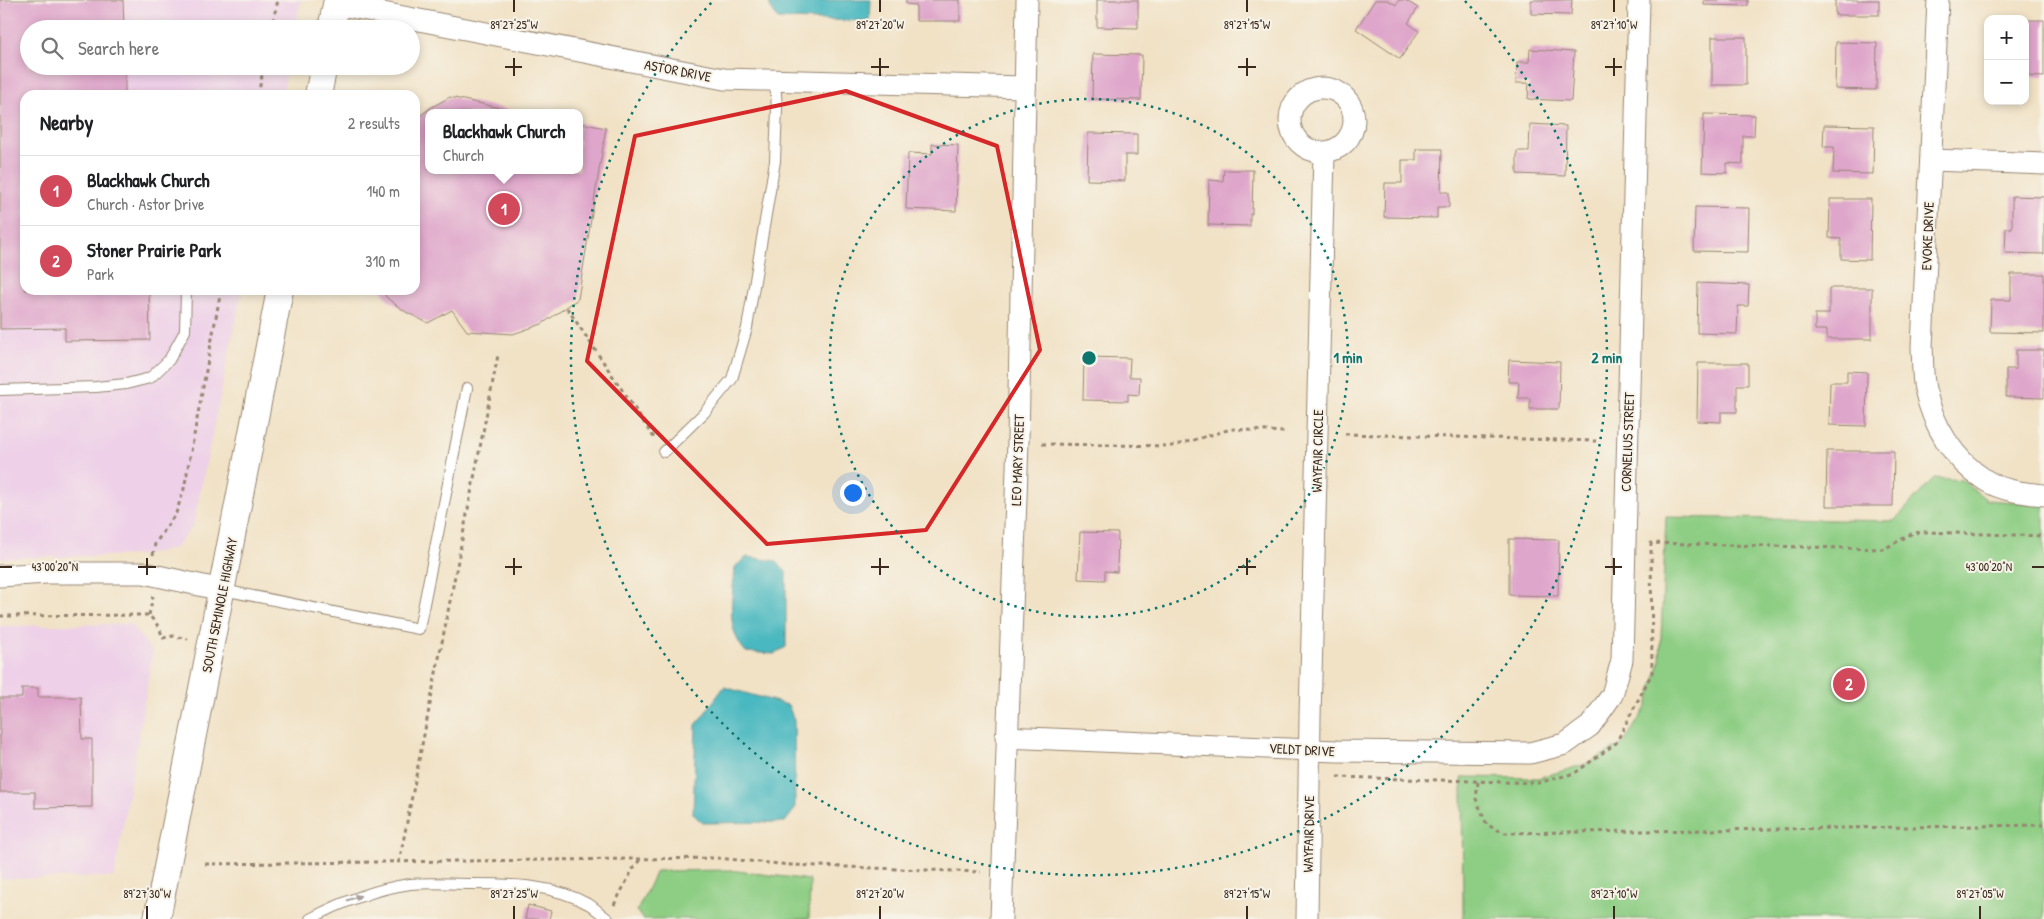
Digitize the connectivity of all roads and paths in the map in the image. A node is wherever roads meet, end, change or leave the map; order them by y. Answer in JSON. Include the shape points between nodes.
{"nodes":[{"id":1,"x":278,"y":0,"type":"edge"},
{"id":2,"x":1026,"y":0,"type":"edge"},
{"id":3,"x":1639,"y":0,"type":"edge"},
{"id":4,"x":1938,"y":0,"type":"edge"},
{"id":5,"x":333,"y":9,"type":"edge"},
{"id":6,"x":273,"y":20,"type":"edge"},
{"id":7,"x":394,"y":20,"type":"edge"},
{"id":8,"x":420,"y":25,"type":"edge"},
{"id":9,"x":262,"y":75,"type":"edge"},
{"id":10,"x":322,"y":75,"type":"edge"},
{"id":11,"x":775,"y":81,"type":"junction"},
{"id":12,"x":1025,"y":87,"type":"junction"},
{"id":13,"x":259,"y":90,"type":"edge"},
{"id":14,"x":319,"y":90,"type":"edge"},
{"id":15,"x":1324,"y":152,"type":"dead end"},
{"id":16,"x":1931,"y":160,"type":"junction"},
{"id":17,"x":2044,"y":164,"type":"edge"},
{"id":18,"x":186,"y":295,"type":"edge"},
{"id":19,"x":221,"y":295,"type":"edge"},
{"id":20,"x":279,"y":295,"type":"edge"},
{"id":21,"x":567,"y":308,"type":"dead end"},
{"id":22,"x":498,"y":355,"type":"dead end"},
{"id":23,"x":467,"y":388,"type":"dead end"},
{"id":24,"x":0,"y":390,"type":"edge"},
{"id":25,"x":1285,"y":432,"type":"dead end"},
{"id":26,"x":1345,"y":434,"type":"dead end"},
{"id":27,"x":1596,"y":441,"type":"dead end"},
{"id":28,"x":1042,"y":444,"type":"dead end"},
{"id":29,"x":664,"y":452,"type":"joint"},
{"id":30,"x":2044,"y":495,"type":"edge"},
{"id":31,"x":2044,"y":536,"type":"edge"},
{"id":32,"x":153,"y":558,"type":"dead end"},
{"id":33,"x":0,"y":576,"type":"edge"},
{"id":34,"x":222,"y":590,"type":"junction"},
{"id":35,"x":152,"y":602,"type":"dead end"},
{"id":36,"x":149,"y":615,"type":"junction"},
{"id":37,"x":0,"y":616,"type":"edge"},
{"id":38,"x":173,"y":636,"type":"dead end"},
{"id":39,"x":1590,"y":726,"type":"joint"},
{"id":40,"x":1006,"y":737,"type":"junction"},
{"id":41,"x":1310,"y":750,"type":"junction"},
{"id":42,"x":1337,"y":777,"type":"dead end"},
{"id":43,"x":1478,"y":782,"type":"junction"},
{"id":44,"x":2044,"y":825,"type":"edge"},
{"id":45,"x":641,"y":858,"type":"junction"},
{"id":46,"x":399,"y":863,"type":"junction"},
{"id":47,"x":205,"y":864,"type":"dead end"},
{"id":48,"x":1002,"y":872,"type":"junction"},
{"id":49,"x":157,"y":919,"type":"edge"},
{"id":50,"x":310,"y":919,"type":"edge"},
{"id":51,"x":607,"y":919,"type":"edge"},
{"id":52,"x":1000,"y":919,"type":"edge"},
{"id":53,"x":1308,"y":919,"type":"edge"}],
"edges":[{"from":1,"to":6,"type":"path"},
{"from":2,"to":12,"type":"street","name":"LEO MARY STREET"},
{"from":3,"to":39,"type":"street","name":"CORNELIUS STREET","via":[[1622,660],[1612,695]]},
{"from":4,"to":16,"type":"street","name":"EVOKE DRIVE"},
{"from":5,"to":7,"type":"street","name":"ASTOR DRIVE"},
{"from":8,"to":11,"type":"street","name":"ASTOR DRIVE","via":[[724,80]]},
{"from":9,"to":13,"type":"path"},
{"from":10,"to":14,"type":"street"},
{"from":11,"to":12,"type":"street","name":"ASTOR DRIVE"},
{"from":11,"to":29,"type":"lane","via":[[775,161],[747,328],[732,380]]},
{"from":12,"to":40,"type":"street","name":"LEO MARY STREET","via":[[1018,441]]},
{"from":15,"to":41,"type":"street","name":"WAYFAIR CIRCLE"},
{"from":16,"to":17,"type":"street"},
{"from":16,"to":30,"type":"street","name":"EVOKE DRIVE","via":[[1922,347],[1925,387],[1942,437],[1963,461],[1985,480],[2011,491]]},
{"from":18,"to":24,"type":"lane","via":[[185,331],[169,360],[150,378],[96,387]]},
{"from":19,"to":32,"type":"path","via":[[184,489],[176,513],[155,544]]},
{"from":20,"to":34,"type":"street","name":"SOUTH SEMINOLE HIGHWAY"},
{"from":21,"to":29,"type":"path"},
{"from":22,"to":46,"type":"path"},
{"from":23,"to":34,"type":"lane","via":[[419,629]]},
{"from":25,"to":28,"type":"path","via":[[1231,430],[1173,446]]},
{"from":26,"to":27,"type":"path"},
{"from":31,"to":43,"type":"path","via":[[1925,532],[1913,533],[1884,548],[1651,543],[1652,673],[1616,743],[1575,773],[1538,783]]},
{"from":33,"to":34,"type":"street","via":[[144,573]]},
{"from":34,"to":49,"type":"street","name":"SOUTH SEMINOLE HIGHWAY"},
{"from":35,"to":36,"type":"path"},
{"from":36,"to":37,"type":"path"},
{"from":36,"to":38,"type":"path","via":[[163,638]]},
{"from":39,"to":41,"type":"street","name":"VELDT DRIVE","via":[[1565,744],[1530,753]]},
{"from":40,"to":41,"type":"street","name":"VELDT DRIVE"},
{"from":40,"to":48,"type":"street","name":"LEO MARY STREET"},
{"from":41,"to":53,"type":"street","name":"WAYFAIR DRIVE"},
{"from":42,"to":43,"type":"path"},
{"from":43,"to":44,"type":"path","via":[[1476,798],[1487,825],[1505,833]]},
{"from":45,"to":46,"type":"path"},
{"from":45,"to":48,"type":"path","via":[[718,858],[791,865]]},
{"from":45,"to":51,"type":"path"},
{"from":46,"to":47,"type":"path"},
{"from":48,"to":52,"type":"street","name":"LEO MARY STREET"},
{"from":50,"to":51,"type":"lane","one_way":true,"via":[[378,890],[411,884],[516,884],[548,889],[576,898]]}]}
